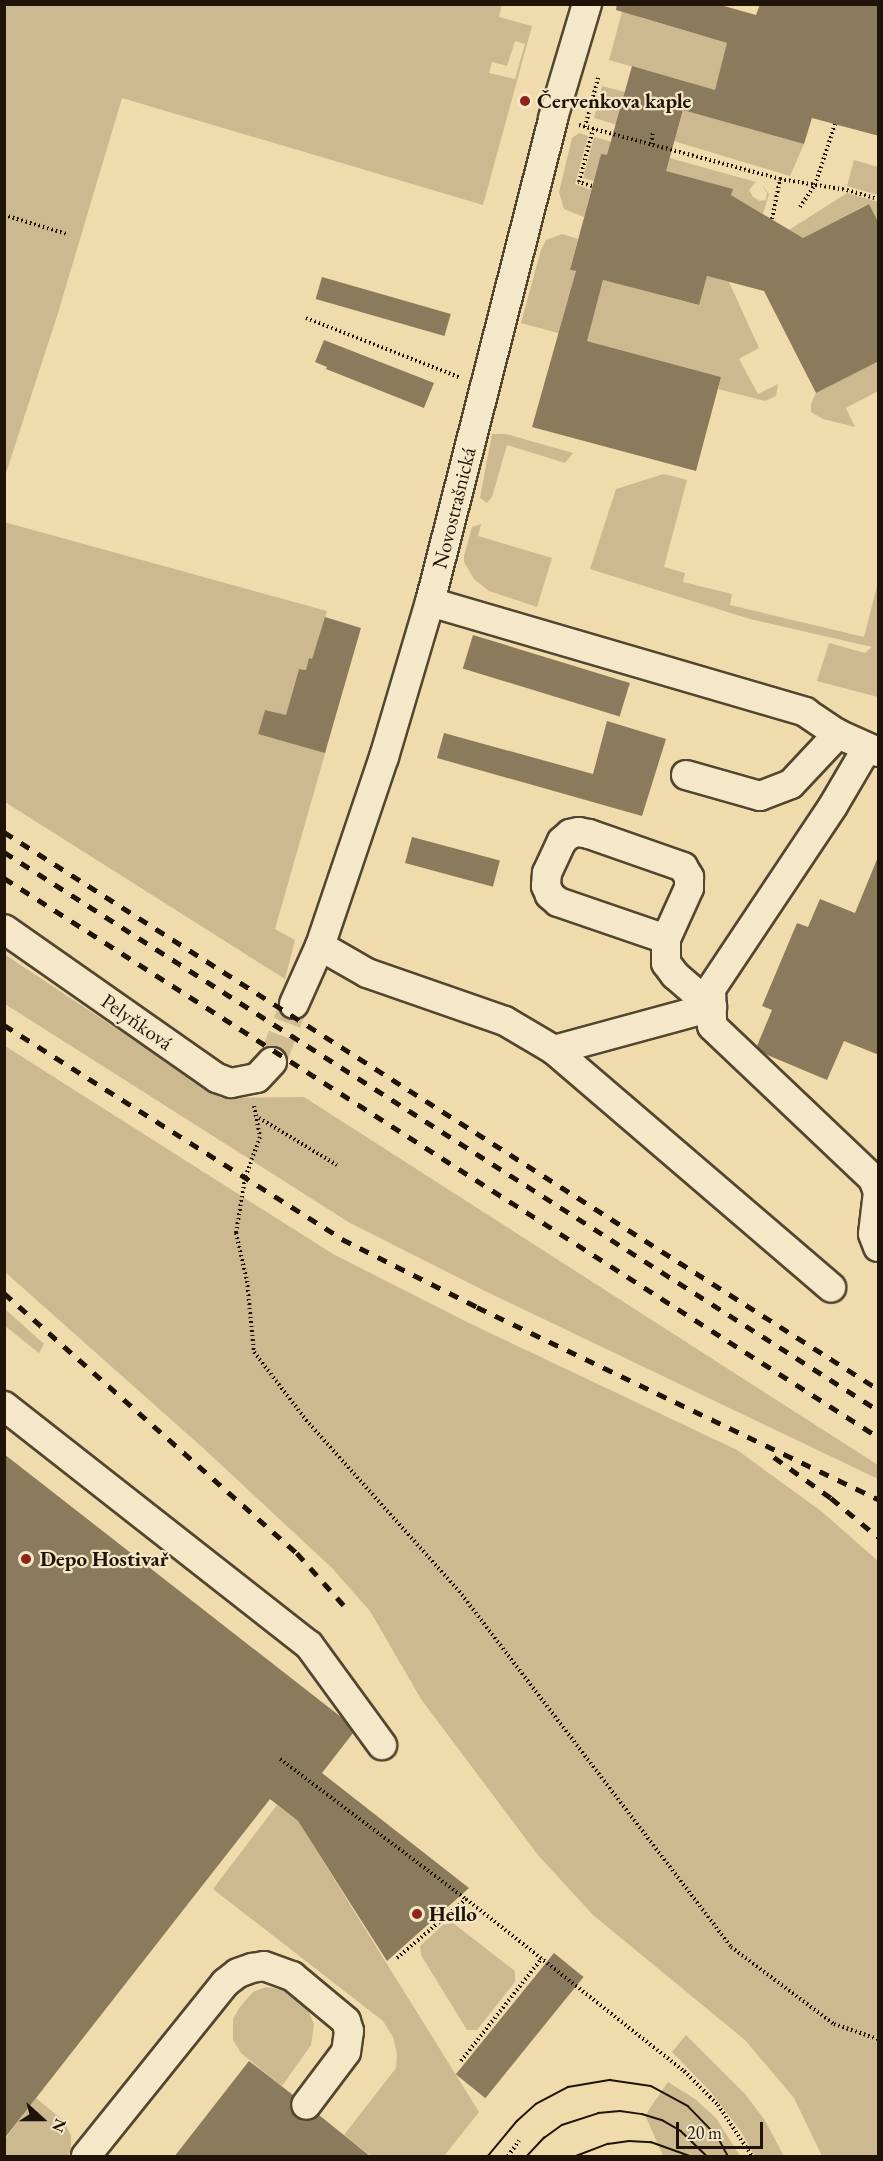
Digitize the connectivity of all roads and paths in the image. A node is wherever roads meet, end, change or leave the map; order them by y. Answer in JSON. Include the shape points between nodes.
{"nodes":[{"id":1,"x":587,"y":4,"type":"edge"},
{"id":2,"x":835,"y":124,"type":"dead end"},
{"id":3,"x":585,"y":127,"type":"dead end"},
{"id":4,"x":593,"y":129,"type":"junction"},
{"id":5,"x":653,"y":133,"type":"dead end"},
{"id":6,"x":651,"y":144,"type":"junction"},
{"id":7,"x":780,"y":179,"type":"junction"},
{"id":8,"x":815,"y":185,"type":"junction"},
{"id":9,"x":592,"y":186,"type":"dead end"},
{"id":10,"x":879,"y":199,"type":"edge"},
{"id":11,"x":800,"y":207,"type":"dead end"},
{"id":12,"x":4,"y":215,"type":"edge"},
{"id":13,"x":772,"y":219,"type":"dead end"},
{"id":14,"x":67,"y":234,"type":"dead end"},
{"id":15,"x":306,"y":318,"type":"dead end"},
{"id":16,"x":485,"y":387,"type":"junction"},
{"id":17,"x":430,"y":602,"type":"junction"},
{"id":18,"x":838,"y":734,"type":"junction"},
{"id":19,"x":873,"y":750,"type":"edge"},
{"id":20,"x":686,"y":775,"type":"dead end"},
{"id":21,"x":4,"y":929,"type":"edge"},
{"id":22,"x":666,"y":939,"type":"junction"},
{"id":23,"x":320,"y":946,"type":"junction"},
{"id":24,"x":294,"y":1004,"type":"tunnel mouth"},
{"id":25,"x":712,"y":1007,"type":"junction"},
{"id":26,"x":554,"y":1050,"type":"junction"},
{"id":27,"x":272,"y":1062,"type":"tunnel mouth"},
{"id":28,"x":337,"y":1165,"type":"dead end"},
{"id":29,"x":879,"y":1246,"type":"edge"},
{"id":30,"x":831,"y":1287,"type":"dead end"},
{"id":31,"x":4,"y":1406,"type":"edge"},
{"id":32,"x":382,"y":1745,"type":"dead end"},
{"id":33,"x":280,"y":1759,"type":"dead end"},
{"id":34,"x":466,"y":1899,"type":"junction"},
{"id":35,"x":397,"y":1958,"type":"dead end"},
{"id":36,"x":542,"y":1958,"type":"junction"},
{"id":37,"x":879,"y":2039,"type":"edge"},
{"id":38,"x":461,"y":2061,"type":"dead end"},
{"id":39,"x":306,"y":2105,"type":"dead end"},
{"id":40,"x":519,"y":2141,"type":"dead end"},
{"id":41,"x":86,"y":2157,"type":"edge"},
{"id":42,"x":508,"y":2157,"type":"edge"},
{"id":43,"x":752,"y":2157,"type":"edge"}],
"edges":[{"from":1,"to":16,"type":"street","name":"Novostrašnická","via":[[550,129]]},
{"from":2,"to":8,"type":"path"},
{"from":3,"to":4,"type":"path"},
{"from":4,"to":6,"type":"path"},
{"from":4,"to":9,"type":"path","via":[[579,182]]},
{"from":5,"to":6,"type":"path"},
{"from":6,"to":7,"type":"path"},
{"from":7,"to":8,"type":"path"},
{"from":7,"to":13,"type":"path"},
{"from":8,"to":10,"type":"path"},
{"from":8,"to":11,"type":"path"},
{"from":12,"to":14,"type":"path"},
{"from":15,"to":16,"type":"path"},
{"from":16,"to":17,"type":"street","name":"Novostrašnická"},
{"from":17,"to":18,"type":"street","via":[[805,712]]},
{"from":17,"to":23,"type":"street","name":"Novostrašnická","via":[[384,757]]},
{"from":18,"to":19,"type":"street"},
{"from":18,"to":20,"type":"street","via":[[791,784],[760,796]]},
{"from":19,"to":25,"type":"street","via":[[711,989]]},
{"from":21,"to":27,"type":"street","name":"Pelyňková","via":[[217,1078],[231,1083],[257,1078]]},
{"from":22,"to":22,"type":"street","via":[[689,888],[689,877],[683,867],[589,834],[570,834],[562,841],[547,873],[549,895],[558,902]]},
{"from":22,"to":25,"type":"street","via":[[666,963]]},
{"from":23,"to":24,"type":"street","name":"Novostrašnická"},
{"from":23,"to":26,"type":"street","via":[[367,973],[505,1021]]},
{"from":25,"to":26,"type":"street"},
{"from":25,"to":29,"type":"street","via":[[712,1026],[873,1179],[878,1192],[873,1234]]},
{"from":26,"to":30,"type":"street"},
{"from":28,"to":37,"type":"path","via":[[258,1118],[260,1137],[245,1178],[236,1233],[247,1281],[254,1352],[306,1420],[459,1591],[731,1947],[834,2024]]},
{"from":31,"to":32,"type":"street","via":[[309,1645]]},
{"from":33,"to":34,"type":"path"},
{"from":34,"to":35,"type":"path"},
{"from":34,"to":36,"type":"path"},
{"from":36,"to":38,"type":"path"},
{"from":36,"to":43,"type":"path","via":[[701,2087],[734,2126]]},
{"from":39,"to":41,"type":"street","via":[[346,2052],[350,2031],[346,2021],[292,1976],[264,1966],[252,1968],[225,1983]]},
{"from":40,"to":42,"type":"path"}]}
